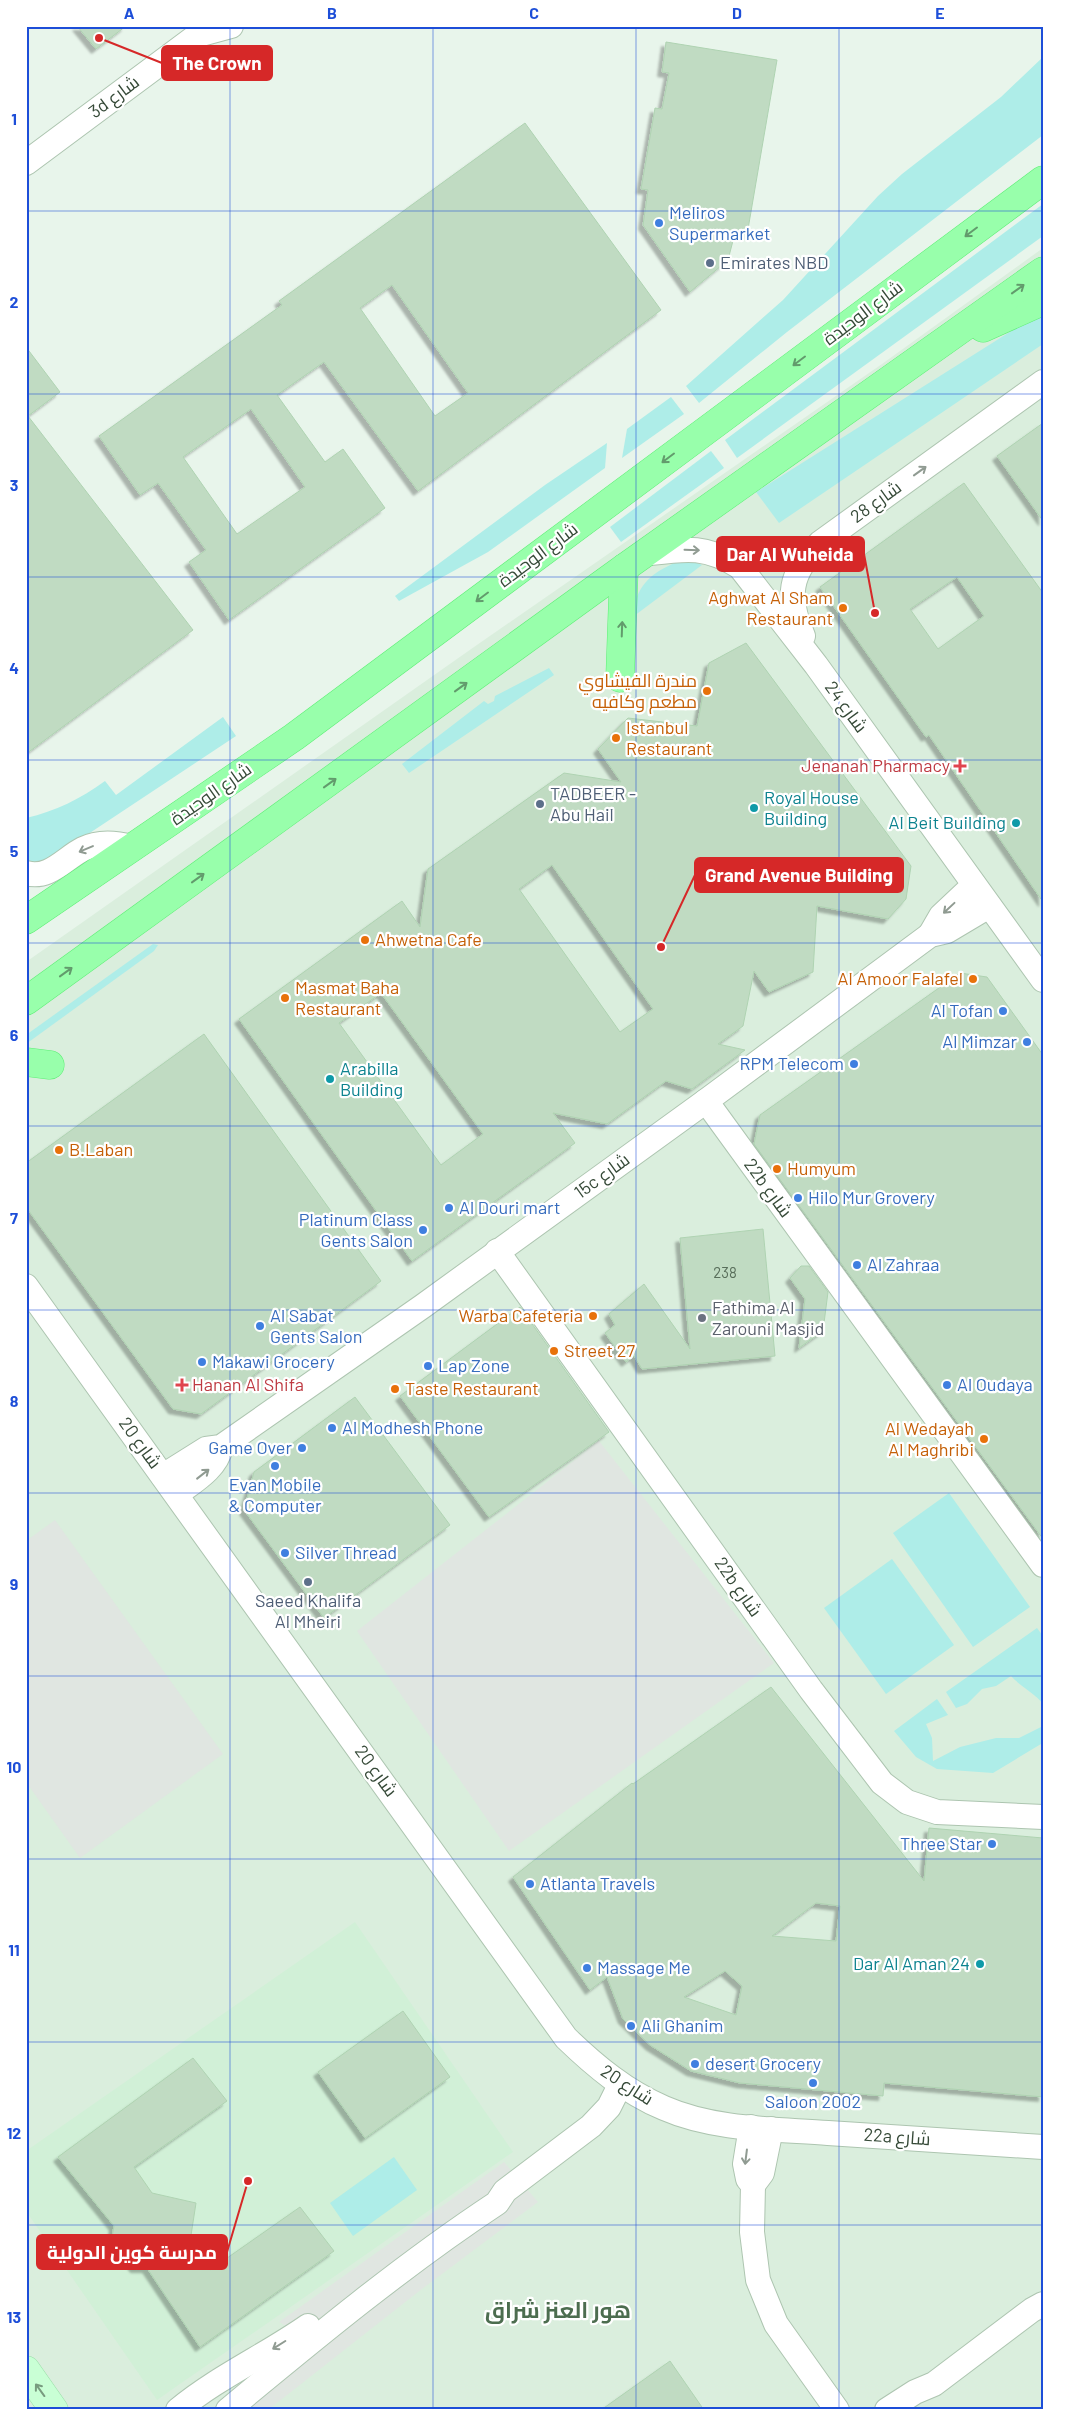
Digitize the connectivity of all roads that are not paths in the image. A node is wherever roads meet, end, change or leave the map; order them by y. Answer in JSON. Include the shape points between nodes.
{"nodes":[{"id":1,"x":231,"y":26,"type":"edge"},
{"id":2,"x":204,"y":29,"type":"edge"},
{"id":3,"x":26,"y":163,"type":"edge"},
{"id":4,"x":1043,"y":168,"type":"edge"},
{"id":5,"x":1043,"y":180,"type":"edge"},
{"id":6,"x":1010,"y":203,"type":"junction"},
{"id":7,"x":1043,"y":271,"type":"edge"},
{"id":8,"x":1043,"y":301,"type":"edge"},
{"id":9,"x":936,"y":348,"type":"junction"},
{"id":10,"x":1043,"y":382,"type":"edge"},
{"id":11,"x":634,"y":561,"type":"junction"},
{"id":12,"x":816,"y":664,"type":"junction"},
{"id":13,"x":620,"y":678,"type":"dead end"},
{"id":14,"x":133,"y":847,"type":"junction"},
{"id":15,"x":26,"y":873,"type":"edge"},
{"id":16,"x":974,"y":885,"type":"junction"},
{"id":17,"x":989,"y":906,"type":"junction"},
{"id":18,"x":26,"y":920,"type":"edge"},
{"id":19,"x":930,"y":935,"type":"junction"},
{"id":20,"x":1043,"y":980,"type":"edge"},
{"id":21,"x":26,"y":1001,"type":"edge"},
{"id":22,"x":706,"y":1101,"type":"junction"},
{"id":23,"x":497,"y":1251,"type":"junction"},
{"id":24,"x":26,"y":1286,"type":"edge"},
{"id":25,"x":170,"y":1485,"type":"junction"},
{"id":26,"x":1043,"y":1565,"type":"edge"},
{"id":27,"x":1043,"y":1817,"type":"edge"},
{"id":28,"x":620,"y":2084,"type":"junction"},
{"id":29,"x":761,"y":2128,"type":"junction"},
{"id":30,"x":1043,"y":2147,"type":"edge"},
{"id":31,"x":505,"y":2191,"type":"junction"},
{"id":32,"x":1043,"y":2304,"type":"edge"},
{"id":33,"x":26,"y":2370,"type":"edge"},
{"id":34,"x":934,"y":2384,"type":"junction"},
{"id":35,"x":54,"y":2410,"type":"edge"},
{"id":36,"x":178,"y":2410,"type":"edge"},
{"id":37,"x":228,"y":2410,"type":"edge"},
{"id":38,"x":837,"y":2410,"type":"edge"},
{"id":39,"x":887,"y":2410,"type":"edge"},
{"id":40,"x":911,"y":2410,"type":"edge"}],
"edges":[{"from":1,"to":2,"type":"street","name":"3d شارع"},
{"from":2,"to":3,"type":"street","name":"3d شارع"},
{"from":4,"to":6,"type":"main road"},
{"from":5,"to":6,"type":"main road","name":"شارع الوحيدة"},
{"from":6,"to":14,"type":"main road","name":"شارع الوحيدة","one_way":true,"via":[[294,737]]},
{"from":9,"to":7,"type":"main road","one_way":true},
{"from":8,"to":9,"type":"main road"},
{"from":9,"to":11,"type":"main road"},
{"from":12,"to":10,"type":"street","name":"شارع 28","one_way":true,"via":[[794,616],[792,595],[796,575],[805,557]]},
{"from":11,"to":12,"type":"street","name":"شارع 24","one_way":true,"via":[[686,549],[705,550],[732,562],[754,583]]},
{"from":13,"to":11,"type":"main road","one_way":true},
{"from":21,"to":11,"type":"main road","one_way":true},
{"from":12,"to":16,"type":"street","name":"شارع 24"},
{"from":14,"to":15,"type":"street","one_way":true,"via":[[117,843],[99,844],[83,849],[49,872]]},
{"from":14,"to":18,"type":"main road","name":"شارع الوحيدة"},
{"from":16,"to":17,"type":"street","name":"شارع 24"},
{"from":16,"to":19,"type":"street","name":"15c شارع","one_way":true,"via":[[941,916]]},
{"from":17,"to":19,"type":"street","name":"15c شارع","via":[[947,931]]},
{"from":17,"to":20,"type":"street","name":"شارع 24"},
{"from":19,"to":22,"type":"street","name":"15c شارع"},
{"from":22,"to":23,"type":"street","name":"15c شارع"},
{"from":22,"to":26,"type":"street","name":"22b شارع"},
{"from":23,"to":25,"type":"street","name":"15c شارع","via":[[221,1447],[206,1449]]},
{"from":23,"to":27,"type":"street","name":"22b شارع","via":[[811,1690],[882,1783],[907,1802],[937,1812]]},
{"from":24,"to":25,"type":"street","name":"شارع 20"},
{"from":25,"to":28,"type":"street","name":"شارع 20","via":[[566,2038]]},
{"from":28,"to":29,"type":"street","name":"شارع 20","via":[[642,2098],[689,2117]]},
{"from":28,"to":31,"type":"street","via":[[609,2107],[596,2122]]},
{"from":29,"to":30,"type":"street","name":"22a شارع"},
{"from":29,"to":38,"type":"street","via":[[745,2164],[748,2179],[753,2185],[754,2256],[766,2303],[776,2324]]},
{"from":31,"to":36,"type":"street","one_way":true,"via":[[483,2195],[314,2322],[270,2351],[228,2373]]},
{"from":31,"to":37,"type":"street","via":[[497,2204],[404,2270]]},
{"from":32,"to":34,"type":"street"},
{"from":35,"to":33,"type":"street","one_way":true},
{"from":34,"to":39,"type":"street","via":[[914,2392]]},
{"from":34,"to":40,"type":"street"}]}
